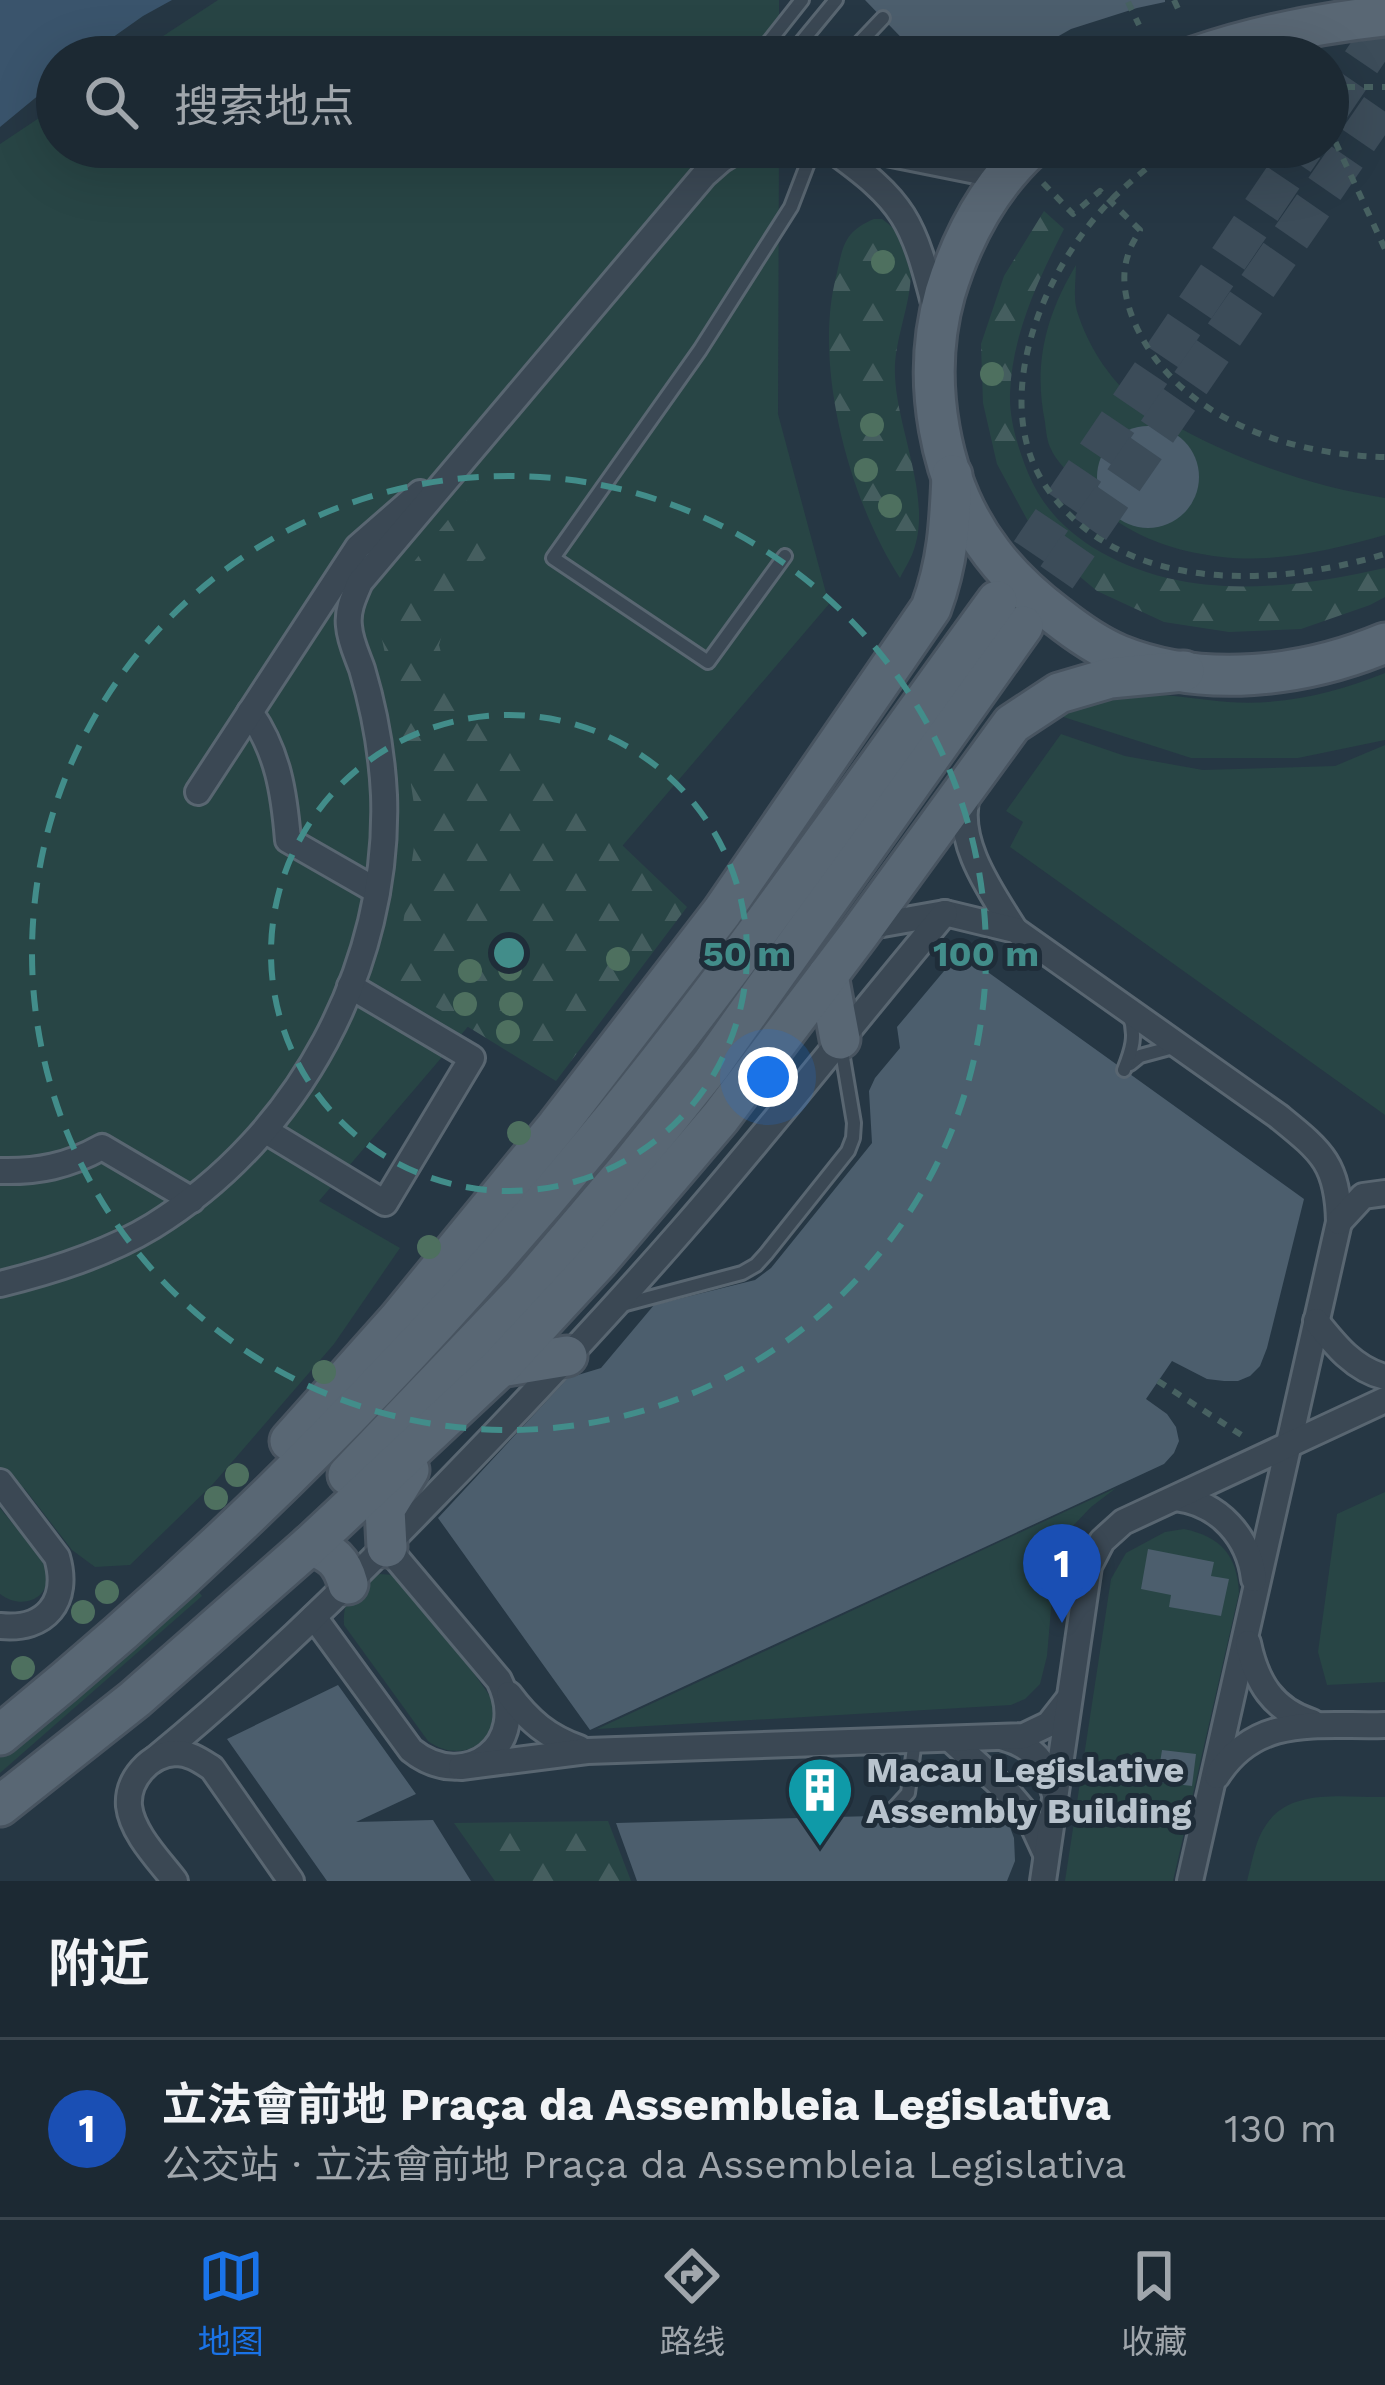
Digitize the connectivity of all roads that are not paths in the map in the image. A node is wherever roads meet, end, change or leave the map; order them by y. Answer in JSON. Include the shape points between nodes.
{"nodes":[{"id":1,"x":802,"y":0,"type":"edge"},
{"id":2,"x":836,"y":0,"type":"edge"},
{"id":3,"x":1338,"y":0,"type":"edge"},
{"id":4,"x":1385,"y":16,"type":"edge"},
{"id":5,"x":883,"y":18,"type":"dead end"},
{"id":6,"x":1302,"y":27,"type":"junction"},
{"id":7,"x":774,"y":36,"type":"edge"},
{"id":8,"x":806,"y":36,"type":"edge"},
{"id":9,"x":866,"y":36,"type":"edge"},
{"id":10,"x":1265,"y":36,"type":"edge"},
{"id":11,"x":714,"y":168,"type":"edge"},
{"id":12,"x":806,"y":168,"type":"edge"},
{"id":13,"x":858,"y":168,"type":"edge"},
{"id":14,"x":970,"y":168,"type":"edge"},
{"id":15,"x":1010,"y":168,"type":"edge"},
{"id":16,"x":1001,"y":176,"type":"junction"},
{"id":17,"x":938,"y":319,"type":"junction"},
{"id":18,"x":478,"y":442,"type":"junction"},
{"id":19,"x":952,"y":475,"type":"junction"},
{"id":20,"x":785,"y":556,"type":"dead end"},
{"id":21,"x":1373,"y":649,"type":"edge"},
{"id":22,"x":1184,"y":671,"type":"junction"},
{"id":23,"x":250,"y":712,"type":"junction"},
{"id":24,"x":974,"y":773,"type":"junction"},
{"id":25,"x":198,"y":792,"type":"dead end"},
{"id":26,"x":377,"y":891,"type":"junction"},
{"id":27,"x":945,"y":914,"type":"junction"},
{"id":28,"x":1016,"y":930,"type":"junction"},
{"id":29,"x":859,"y":934,"type":"junction"},
{"id":30,"x":828,"y":975,"type":"junction"},
{"id":31,"x":350,"y":986,"type":"junction"},
{"id":32,"x":1127,"y":1010,"type":"junction"},
{"id":33,"x":840,"y":1039,"type":"junction"},
{"id":34,"x":1178,"y":1046,"type":"junction"},
{"id":35,"x":266,"y":1131,"type":"junction"},
{"id":36,"x":0,"y":1171,"type":"edge"},
{"id":37,"x":1385,"y":1193,"type":"edge"},
{"id":38,"x":193,"y":1200,"type":"junction"},
{"id":39,"x":1339,"y":1222,"type":"junction"},
{"id":40,"x":0,"y":1284,"type":"edge"},
{"id":41,"x":601,"y":1318,"type":"junction"},
{"id":42,"x":1316,"y":1322,"type":"junction"},
{"id":43,"x":567,"y":1356,"type":"junction"},
{"id":44,"x":500,"y":1367,"type":"junction"},
{"id":45,"x":1385,"y":1377,"type":"edge"},
{"id":46,"x":1385,"y":1400,"type":"edge"},
{"id":47,"x":447,"y":1416,"type":"junction"},
{"id":48,"x":1279,"y":1449,"type":"junction"},
{"id":49,"x":0,"y":1482,"type":"edge"},
{"id":50,"x":1176,"y":1498,"type":"junction"},
{"id":51,"x":310,"y":1545,"type":"junction"},
{"id":52,"x":387,"y":1547,"type":"junction"},
{"id":53,"x":347,"y":1584,"type":"junction"},
{"id":54,"x":1253,"y":1603,"type":"junction"},
{"id":55,"x":314,"y":1617,"type":"junction"},
{"id":56,"x":0,"y":1626,"type":"edge"},
{"id":57,"x":102,"y":1652,"type":"junction"},
{"id":58,"x":499,"y":1680,"type":"junction"},
{"id":59,"x":1072,"y":1682,"type":"junction"},
{"id":60,"x":212,"y":1712,"type":"junction"},
{"id":61,"x":1385,"y":1725,"type":"edge"},
{"id":62,"x":1326,"y":1727,"type":"junction"},
{"id":63,"x":0,"y":1735,"type":"edge"},
{"id":64,"x":1001,"y":1737,"type":"junction"},
{"id":65,"x":950,"y":1739,"type":"junction"},
{"id":66,"x":915,"y":1740,"type":"junction"},
{"id":67,"x":587,"y":1751,"type":"junction"},
{"id":68,"x":155,"y":1758,"type":"junction"},
{"id":69,"x":212,"y":1768,"type":"junction"},
{"id":70,"x":461,"y":1768,"type":"junction"},
{"id":71,"x":1213,"y":1783,"type":"junction"},
{"id":72,"x":0,"y":1792,"type":"edge"},
{"id":73,"x":0,"y":1806,"type":"edge"},
{"id":74,"x":1054,"y":1807,"type":"junction"},
{"id":75,"x":889,"y":1814,"type":"dead end"},
{"id":76,"x":1045,"y":1868,"type":"edge"},
{"id":77,"x":175,"y":1881,"type":"edge"},
{"id":78,"x":290,"y":1881,"type":"edge"},
{"id":79,"x":1190,"y":1881,"type":"edge"}],
"edges":[{"from":1,"to":7,"type":"lane"},
{"from":2,"to":8,"type":"lane"},
{"from":3,"to":6,"type":"main road"},
{"from":4,"to":6,"type":"main road"},
{"from":5,"to":9,"type":"lane"},
{"from":6,"to":10,"type":"main road"},
{"from":11,"to":18,"type":"street"},
{"from":12,"to":20,"type":"lane","via":[[791,207],[700,350],[553,558],[708,662]]},
{"from":13,"to":17,"type":"street","via":[[895,200],[917,242]]},
{"from":14,"to":16,"type":"street"},
{"from":15,"to":16,"type":"main road"},
{"from":16,"to":17,"type":"main road","via":[[954,264]]},
{"from":17,"to":19,"type":"main road","via":[[935,399]]},
{"from":18,"to":23,"type":"street","via":[[358,547]]},
{"from":18,"to":26,"type":"street","via":[[350,603],[384,794]]},
{"from":19,"to":22,"type":"main road","via":[[990,550],[1019,586],[1115,653]]},
{"from":19,"to":57,"type":"main road","via":[[950,538],[931,608],[722,913],[398,1320]]},
{"from":21,"to":22,"type":"main road","via":[[1297,670]]},
{"from":22,"to":24,"type":"main road","via":[[1110,678],[1059,694],[1012,724]]},
{"from":23,"to":25,"type":"street"},
{"from":23,"to":26,"type":"street","via":[[274,755],[288,840]]},
{"from":24,"to":28,"type":"street","via":[[966,830]]},
{"from":24,"to":29,"type":"main road"},
{"from":26,"to":31,"type":"street"},
{"from":27,"to":28,"type":"street"},
{"from":27,"to":29,"type":"street"},
{"from":27,"to":33,"type":"street"},
{"from":28,"to":32,"type":"street"},
{"from":29,"to":30,"type":"main road"},
{"from":30,"to":33,"type":"main road"},
{"from":30,"to":44,"type":"main road","via":[[720,1118]]},
{"from":31,"to":35,"type":"street","via":[[313,1065]]},
{"from":31,"to":35,"type":"street","via":[[472,1058],[386,1203]]},
{"from":32,"to":34,"type":"street"},
{"from":32,"to":34,"type":"lane","via":[[1134,1040],[1124,1070]]},
{"from":33,"to":41,"type":"street"},
{"from":33,"to":41,"type":"lane","via":[[853,1138],[766,1254],[742,1274],[630,1302]]},
{"from":34,"to":39,"type":"street","via":[[1313,1145],[1332,1169]]},
{"from":35,"to":38,"type":"street"},
{"from":36,"to":38,"type":"street","via":[[53,1168],[102,1147]]},
{"from":37,"to":39,"type":"street","via":[[1363,1196]]},
{"from":38,"to":40,"type":"street","via":[[114,1246]]},
{"from":39,"to":42,"type":"street"},
{"from":41,"to":43,"type":"street"},
{"from":42,"to":45,"type":"street","via":[[1343,1354]]},
{"from":42,"to":48,"type":"street"},
{"from":43,"to":44,"type":"main road"},
{"from":43,"to":52,"type":"street"},
{"from":44,"to":47,"type":"main road"},
{"from":46,"to":48,"type":"street"},
{"from":47,"to":51,"type":"main road"},
{"from":47,"to":52,"type":"main road","via":[[385,1509]]},
{"from":48,"to":50,"type":"street"},
{"from":48,"to":54,"type":"street"},
{"from":49,"to":56,"type":"street","via":[[62,1572],[47,1615]]},
{"from":50,"to":54,"type":"street","via":[[1218,1513],[1239,1534],[1252,1562]]},
{"from":50,"to":59,"type":"street","via":[[1102,1541],[1089,1567]]},
{"from":51,"to":53,"type":"main road","via":[[339,1562]]},
{"from":51,"to":73,"type":"main road"},
{"from":52,"to":53,"type":"street"},
{"from":52,"to":58,"type":"street"},
{"from":53,"to":55,"type":"street"},
{"from":54,"to":62,"type":"street","via":[[1248,1645],[1255,1674],[1274,1702]]},
{"from":54,"to":71,"type":"street"},
{"from":55,"to":60,"type":"street"},
{"from":55,"to":70,"type":"street","via":[[411,1750]]},
{"from":57,"to":63,"type":"main road"},
{"from":57,"to":72,"type":"main road","via":[[333,1432],[487,1268],[1010,614],[711,1065],[626,1172],[320,1504]]},
{"from":58,"to":67,"type":"street","via":[[553,1739]]},
{"from":58,"to":70,"type":"street","via":[[507,1696],[505,1734],[479,1762]]},
{"from":59,"to":64,"type":"street","via":[[1068,1701],[1042,1730]]},
{"from":59,"to":74,"type":"street"},
{"from":60,"to":68,"type":"street"},
{"from":60,"to":69,"type":"street","via":[[203,1748]]},
{"from":61,"to":62,"type":"street"},
{"from":62,"to":71,"type":"street","via":[[1280,1728],[1252,1739]]},
{"from":64,"to":65,"type":"street"},
{"from":64,"to":74,"type":"street","via":[[1036,1753],[1054,1787]]},
{"from":65,"to":66,"type":"street"},
{"from":65,"to":76,"type":"street","via":[[1029,1817]]},
{"from":66,"to":67,"type":"street"},
{"from":66,"to":75,"type":"lane","via":[[908,1793]]},
{"from":67,"to":70,"type":"street"},
{"from":68,"to":69,"type":"street","via":[[176,1753]]},
{"from":68,"to":77,"type":"street","via":[[130,1788],[129,1809]]},
{"from":69,"to":78,"type":"street"},
{"from":71,"to":79,"type":"street"},
{"from":74,"to":76,"type":"street"}]}
